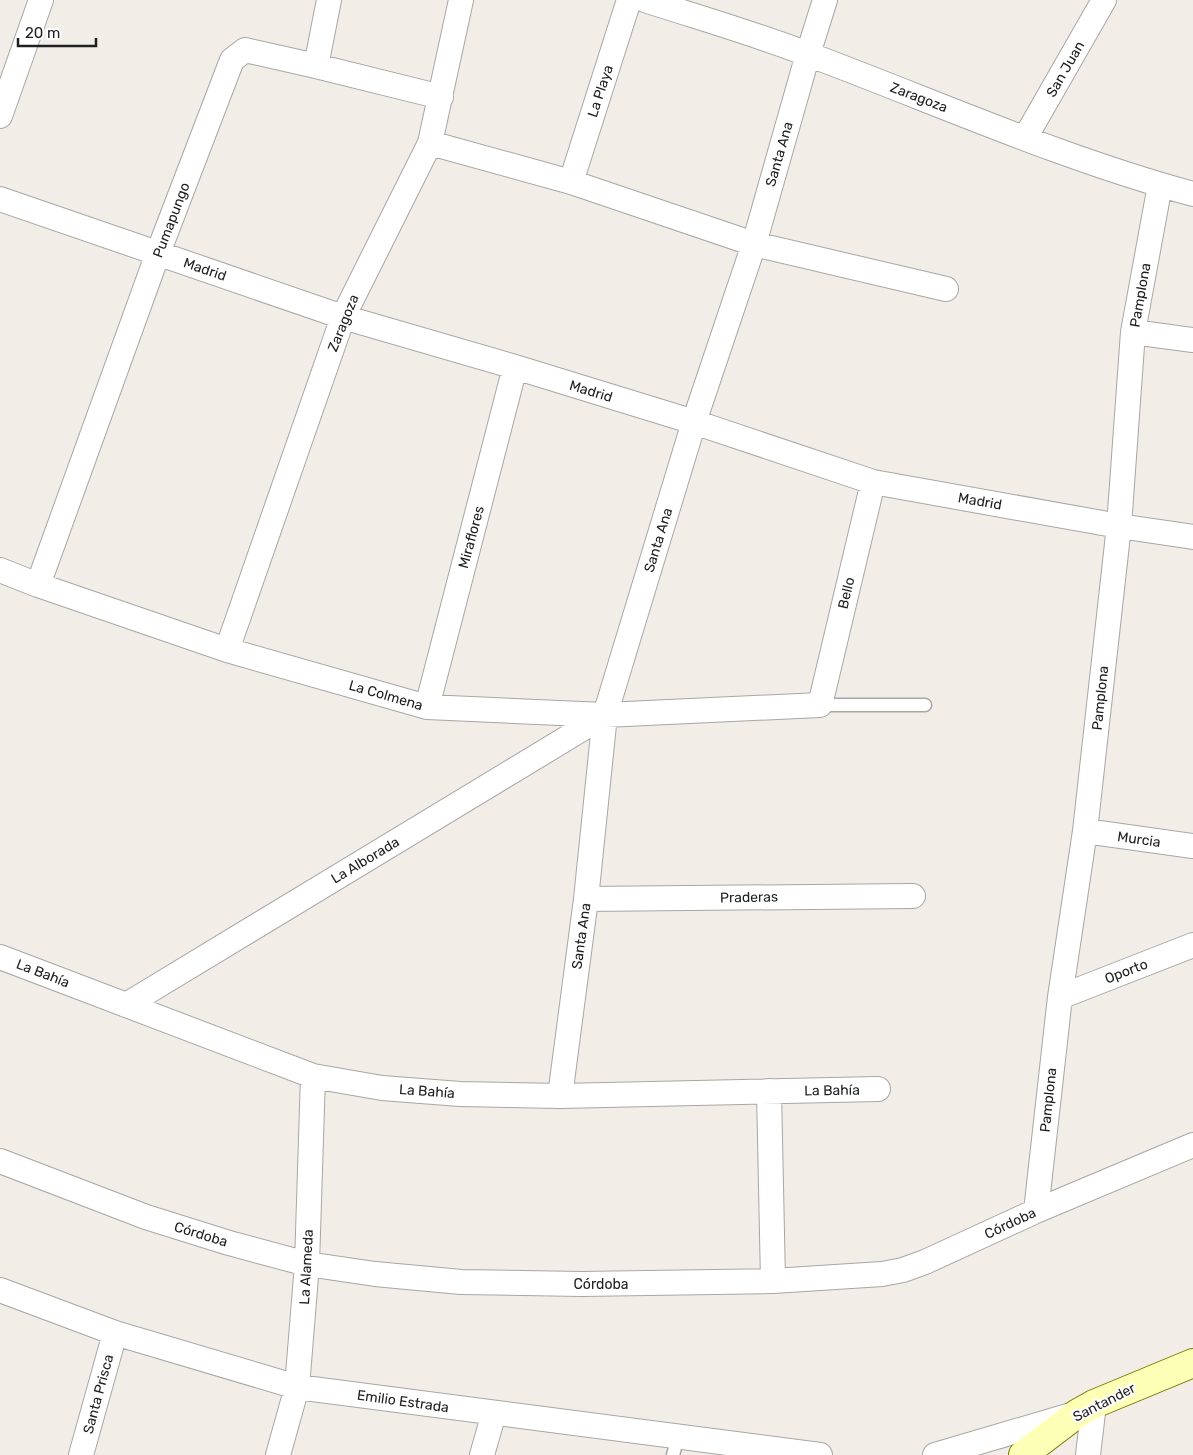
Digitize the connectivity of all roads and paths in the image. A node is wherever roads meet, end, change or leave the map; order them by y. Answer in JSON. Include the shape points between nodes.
{"nodes":[{"id":1,"x":41,"y":0,"type":"edge"},
{"id":2,"x":329,"y":0,"type":"edge"},
{"id":3,"x":461,"y":0,"type":"edge"},
{"id":4,"x":629,"y":0,"type":"edge"},
{"id":5,"x":645,"y":0,"type":"edge"},
{"id":6,"x":826,"y":0,"type":"edge"},
{"id":7,"x":1104,"y":0,"type":"edge"},
{"id":8,"x":808,"y":54,"type":"junction"},
{"id":9,"x":316,"y":66,"type":"junction"},
{"id":10,"x":441,"y":98,"type":"junction"},
{"id":11,"x":0,"y":116,"type":"edge"},
{"id":12,"x":1025,"y":138,"type":"junction"},
{"id":13,"x":430,"y":143,"type":"junction"},
{"id":14,"x":572,"y":182,"type":"junction"},
{"id":15,"x":1160,"y":185,"type":"junction"},
{"id":16,"x":1193,"y":194,"type":"edge"},
{"id":17,"x":0,"y":199,"type":"edge"},
{"id":18,"x":754,"y":244,"type":"junction"},
{"id":19,"x":158,"y":254,"type":"junction"},
{"id":20,"x":946,"y":289,"type":"dead end"},
{"id":21,"x":343,"y":317,"type":"junction"},
{"id":22,"x":1133,"y":332,"type":"junction"},
{"id":23,"x":1193,"y":340,"type":"edge"},
{"id":24,"x":516,"y":367,"type":"junction"},
{"id":25,"x":694,"y":422,"type":"junction"},
{"id":26,"x":873,"y":482,"type":"junction"},
{"id":27,"x":1119,"y":526,"type":"junction"},
{"id":28,"x":1193,"y":537,"type":"edge"},
{"id":29,"x":0,"y":570,"type":"edge"},
{"id":30,"x":38,"y":585,"type":"junction"},
{"id":31,"x":227,"y":650,"type":"junction"},
{"id":32,"x":820,"y":705,"type":"junction"},
{"id":33,"x":925,"y":705,"type":"dead end"},
{"id":34,"x":427,"y":707,"type":"junction"},
{"id":35,"x":605,"y":715,"type":"junction"},
{"id":36,"x":1085,"y":831,"type":"junction"},
{"id":37,"x":1193,"y":846,"type":"edge"},
{"id":38,"x":913,"y":896,"type":"dead end"},
{"id":39,"x":586,"y":899,"type":"junction"},
{"id":40,"x":1193,"y":945,"type":"edge"},
{"id":41,"x":0,"y":957,"type":"edge"},
{"id":42,"x":1060,"y":997,"type":"junction"},
{"id":43,"x":126,"y":1005,"type":"junction"},
{"id":44,"x":313,"y":1076,"type":"junction"},
{"id":45,"x":878,"y":1089,"type":"dead end"},
{"id":46,"x":769,"y":1091,"type":"junction"},
{"id":47,"x":560,"y":1096,"type":"junction"},
{"id":48,"x":1193,"y":1145,"type":"edge"},
{"id":49,"x":0,"y":1161,"type":"edge"},
{"id":50,"x":1036,"y":1211,"type":"junction"},
{"id":51,"x":308,"y":1264,"type":"junction"},
{"id":52,"x":773,"y":1281,"type":"junction"},
{"id":53,"x":0,"y":1290,"type":"edge"},
{"id":54,"x":115,"y":1333,"type":"junction"},
{"id":55,"x":1193,"y":1363,"type":"edge"},
{"id":56,"x":297,"y":1387,"type":"junction"},
{"id":57,"x":1086,"y":1408,"type":"junction"},
{"id":58,"x":494,"y":1414,"type":"junction"},
{"id":59,"x":675,"y":1446,"type":"edge"},
{"id":60,"x":82,"y":1455,"type":"edge"},
{"id":61,"x":278,"y":1455,"type":"edge"},
{"id":62,"x":482,"y":1455,"type":"edge"},
{"id":63,"x":820,"y":1455,"type":"edge"},
{"id":64,"x":935,"y":1455,"type":"edge"},
{"id":65,"x":1023,"y":1455,"type":"edge"},
{"id":66,"x":1088,"y":1455,"type":"edge"}],
"edges":[{"from":1,"to":11,"type":"street"},
{"from":2,"to":9,"type":"street"},
{"from":3,"to":10,"type":"street","name":"Zaragoza"},
{"from":4,"to":14,"type":"street","name":"La Playa"},
{"from":5,"to":8,"type":"street","name":"Zaragoza"},
{"from":6,"to":8,"type":"street","name":"Santa Ana"},
{"from":7,"to":12,"type":"street","name":"San Juan"},
{"from":8,"to":12,"type":"street","name":"Zaragoza"},
{"from":8,"to":18,"type":"street","name":"Santa Ana"},
{"from":9,"to":10,"type":"street","name":"Pumapungo"},
{"from":9,"to":19,"type":"street","name":"Pumapungo","via":[[244,50],[232,60]]},
{"from":10,"to":13,"type":"street","name":"Zaragoza"},
{"from":12,"to":15,"type":"street","name":"Zaragoza"},
{"from":13,"to":14,"type":"street"},
{"from":13,"to":21,"type":"street","name":"Zaragoza"},
{"from":14,"to":18,"type":"street"},
{"from":15,"to":16,"type":"street","name":"Zaragoza"},
{"from":15,"to":22,"type":"street","name":"Pamplona"},
{"from":17,"to":19,"type":"street","name":"Madrid"},
{"from":18,"to":20,"type":"street"},
{"from":18,"to":25,"type":"street","name":"Santa Ana"},
{"from":19,"to":21,"type":"street","name":"Madrid"},
{"from":19,"to":30,"type":"street","name":"Pumapungo"},
{"from":21,"to":24,"type":"street","name":"Madrid"},
{"from":21,"to":31,"type":"street","name":"Zaragoza"},
{"from":22,"to":23,"type":"street"},
{"from":22,"to":27,"type":"street","name":"Pamplona"},
{"from":24,"to":25,"type":"street","name":"Madrid"},
{"from":24,"to":34,"type":"street","name":"Miraflores"},
{"from":25,"to":26,"type":"street","name":"Madrid"},
{"from":25,"to":35,"type":"street","name":"Santa Ana"},
{"from":26,"to":27,"type":"street","name":"Madrid"},
{"from":26,"to":32,"type":"street","name":"Bello"},
{"from":27,"to":28,"type":"street","name":"Madrid"},
{"from":27,"to":36,"type":"street","name":"Pamplona"},
{"from":29,"to":30,"type":"street","name":"La Colmena"},
{"from":30,"to":31,"type":"street","name":"La Colmena"},
{"from":31,"to":34,"type":"street","name":"La Colmena"},
{"from":32,"to":33,"type":"lane"},
{"from":32,"to":35,"type":"street","name":"La Colmena"},
{"from":34,"to":35,"type":"street","name":"La Colmena"},
{"from":35,"to":39,"type":"street","name":"Santa Ana"},
{"from":35,"to":43,"type":"street","name":"La Alborada"},
{"from":36,"to":37,"type":"street","name":"Murcia"},
{"from":36,"to":42,"type":"street","name":"Pamplona"},
{"from":38,"to":39,"type":"street","name":"Praderas"},
{"from":39,"to":47,"type":"street","name":"Santa Ana"},
{"from":40,"to":42,"type":"street","name":"Oporto"},
{"from":41,"to":43,"type":"street","name":"La Bahía"},
{"from":42,"to":50,"type":"street","name":"Pamplona"},
{"from":43,"to":44,"type":"street","name":"La Bahía"},
{"from":44,"to":47,"type":"street","name":"La Bahía","via":[[382,1088]]},
{"from":44,"to":51,"type":"street","name":"La Alameda"},
{"from":45,"to":46,"type":"street","name":"La Bahía"},
{"from":46,"to":47,"type":"street","name":"La Bahía"},
{"from":46,"to":52,"type":"street"},
{"from":48,"to":50,"type":"street","name":"Córdoba"},
{"from":49,"to":51,"type":"street","name":"Córdoba","via":[[146,1217]]},
{"from":50,"to":52,"type":"street","name":"Córdoba","via":[[903,1270]]},
{"from":51,"to":52,"type":"street","name":"Córdoba","via":[[461,1282]]},
{"from":51,"to":56,"type":"street","name":"La Alameda"},
{"from":53,"to":54,"type":"street","name":"Emilio Estrada"},
{"from":54,"to":56,"type":"street","name":"Emilio Estrada"},
{"from":54,"to":60,"type":"street","name":"Santa Prisca"},
{"from":55,"to":57,"type":"street","name":"Santander"},
{"from":56,"to":58,"type":"street","name":"Emilio Estrada"},
{"from":56,"to":61,"type":"street","name":"La Alameda"},
{"from":57,"to":64,"type":"street"},
{"from":57,"to":65,"type":"street","name":"Santander"},
{"from":57,"to":66,"type":"street"},
{"from":58,"to":59,"type":"street","name":"Emilio Estrada"},
{"from":58,"to":62,"type":"street"},
{"from":59,"to":63,"type":"street","name":"Emilio Estrada"}]}
